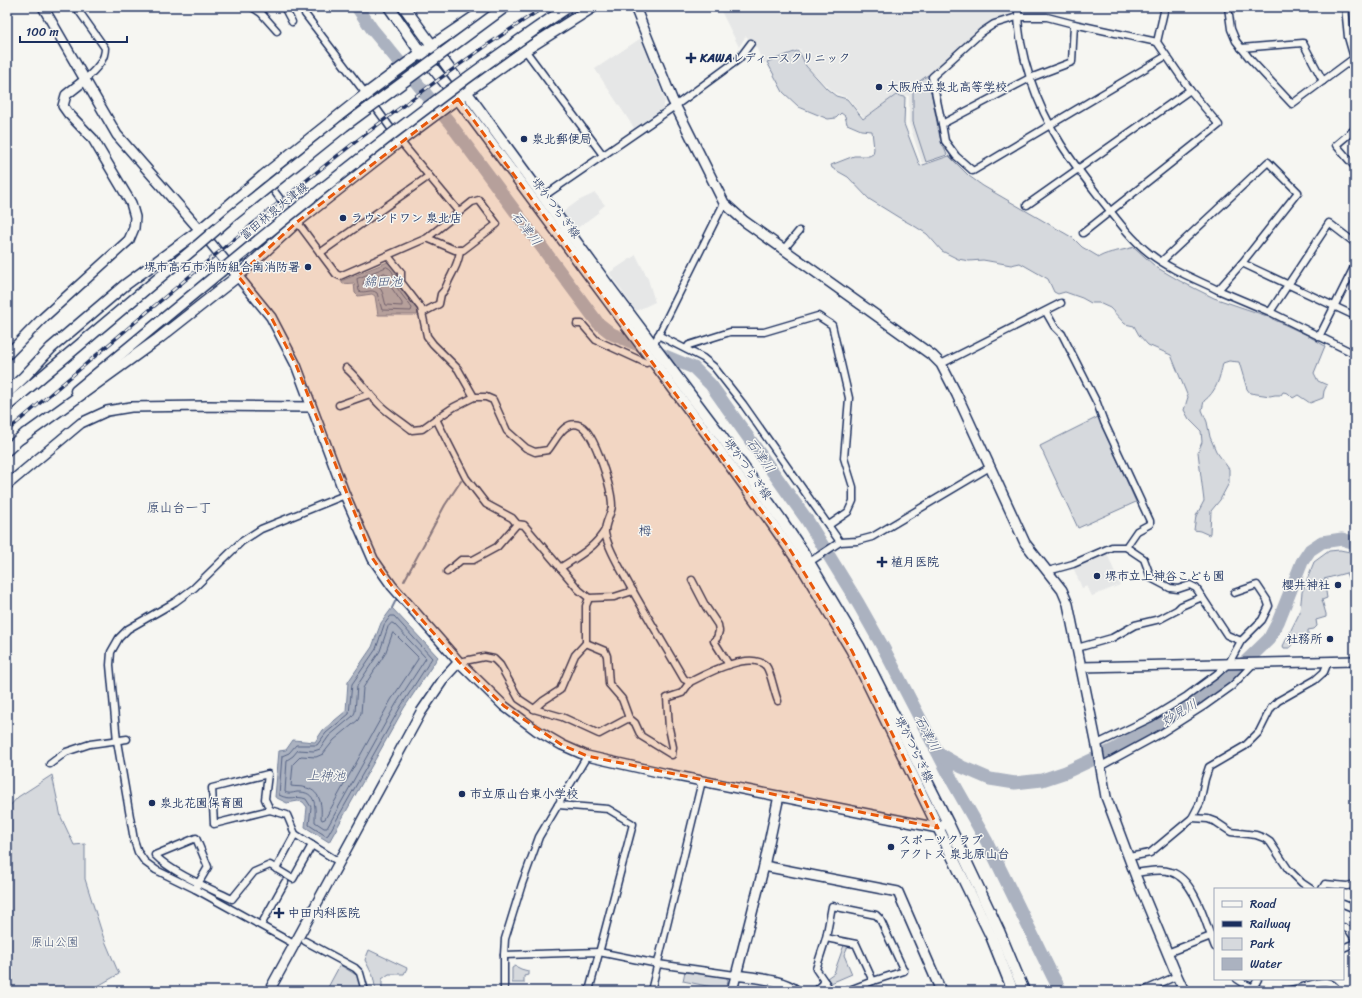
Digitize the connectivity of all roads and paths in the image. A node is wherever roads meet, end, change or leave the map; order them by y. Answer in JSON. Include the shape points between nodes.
{"nodes":[{"id":1,"x":42,"y":7,"type":"edge"},
{"id":2,"x":76,"y":7,"type":"edge"},
{"id":3,"x":252,"y":7,"type":"edge"},
{"id":4,"x":284,"y":7,"type":"edge"},
{"id":5,"x":388,"y":7,"type":"edge"},
{"id":6,"x":404,"y":7,"type":"edge"},
{"id":7,"x":489,"y":7,"type":"edge"},
{"id":8,"x":506,"y":7,"type":"edge"},
{"id":9,"x":568,"y":7,"type":"edge"},
{"id":10,"x":593,"y":7,"type":"edge"},
{"id":11,"x":635,"y":7,"type":"edge"},
{"id":12,"x":1018,"y":7,"type":"edge"},
{"id":13,"x":1165,"y":7,"type":"edge"},
{"id":14,"x":1228,"y":7,"type":"edge"},
{"id":15,"x":1345,"y":7,"type":"edge"},
{"id":16,"x":304,"y":14,"type":"dead end"},
{"id":17,"x":1017,"y":17,"type":"junction"},
{"id":18,"x":292,"y":22,"type":"dead end"},
{"id":19,"x":1074,"y":24,"type":"junction"},
{"id":20,"x":277,"y":32,"type":"dead end"},
{"id":21,"x":1157,"y":42,"type":"junction"},
{"id":22,"x":751,"y":43,"type":"dead end"},
{"id":23,"x":433,"y":46,"type":"junction"},
{"id":24,"x":1241,"y":48,"type":"junction"},
{"id":25,"x":525,"y":50,"type":"junction"},
{"id":26,"x":418,"y":55,"type":"junction"},
{"id":27,"x":1166,"y":56,"type":"junction"},
{"id":28,"x":1030,"y":78,"type":"junction"},
{"id":29,"x":85,"y":80,"type":"junction"},
{"id":30,"x":1323,"y":81,"type":"junction"},
{"id":31,"x":1190,"y":90,"type":"junction"},
{"id":32,"x":366,"y":94,"type":"junction"},
{"id":33,"x":459,"y":98,"type":"junction"},
{"id":34,"x":675,"y":106,"type":"junction"},
{"id":35,"x":942,"y":124,"type":"junction"},
{"id":36,"x":1050,"y":125,"type":"junction"},
{"id":37,"x":1355,"y":129,"type":"edge"},
{"id":38,"x":400,"y":141,"type":"junction"},
{"id":39,"x":602,"y":155,"type":"junction"},
{"id":40,"x":1355,"y":167,"type":"edge"},
{"id":41,"x":1078,"y":169,"type":"junction"},
{"id":42,"x":263,"y":176,"type":"junction"},
{"id":43,"x":429,"y":176,"type":"junction"},
{"id":44,"x":544,"y":196,"type":"junction"},
{"id":45,"x":724,"y":203,"type":"junction"},
{"id":46,"x":1027,"y":205,"type":"dead end"},
{"id":47,"x":1110,"y":211,"type":"junction"},
{"id":48,"x":459,"y":212,"type":"junction"},
{"id":49,"x":297,"y":222,"type":"junction"},
{"id":50,"x":200,"y":230,"type":"junction"},
{"id":51,"x":800,"y":231,"type":"dead end"},
{"id":52,"x":1083,"y":233,"type":"dead end"},
{"id":53,"x":427,"y":238,"type":"junction"},
{"id":54,"x":1355,"y":243,"type":"edge"},
{"id":55,"x":784,"y":249,"type":"junction"},
{"id":56,"x":460,"y":250,"type":"junction"},
{"id":57,"x":320,"y":253,"type":"junction"},
{"id":58,"x":388,"y":256,"type":"junction"},
{"id":59,"x":1162,"y":261,"type":"junction"},
{"id":60,"x":1242,"y":263,"type":"junction"},
{"id":61,"x":1355,"y":265,"type":"edge"},
{"id":62,"x":238,"y":276,"type":"junction"},
{"id":63,"x":1287,"y":284,"type":"junction"},
{"id":64,"x":1218,"y":290,"type":"junction"},
{"id":65,"x":1061,"y":303,"type":"dead end"},
{"id":66,"x":1334,"y":307,"type":"junction"},
{"id":67,"x":1046,"y":312,"type":"junction"},
{"id":68,"x":1270,"y":312,"type":"junction"},
{"id":69,"x":422,"y":313,"type":"junction"},
{"id":70,"x":1355,"y":316,"type":"edge"},
{"id":71,"x":577,"y":324,"type":"dead end"},
{"id":72,"x":1319,"y":337,"type":"junction"},
{"id":73,"x":653,"y":339,"type":"junction"},
{"id":74,"x":686,"y":349,"type":"junction"},
{"id":75,"x":1355,"y":354,"type":"edge"},
{"id":76,"x":7,"y":355,"type":"edge"},
{"id":77,"x":649,"y":360,"type":"junction"},
{"id":78,"x":941,"y":364,"type":"junction"},
{"id":79,"x":346,"y":368,"type":"dead end"},
{"id":80,"x":7,"y":393,"type":"edge"},
{"id":81,"x":370,"y":394,"type":"junction"},
{"id":82,"x":474,"y":397,"type":"junction"},
{"id":83,"x":340,"y":405,"type":"dead end"},
{"id":84,"x":7,"y":406,"type":"edge"},
{"id":85,"x":311,"y":407,"type":"junction"},
{"id":86,"x":436,"y":419,"type":"junction"},
{"id":87,"x":21,"y":438,"type":"junction"},
{"id":88,"x":7,"y":450,"type":"edge"},
{"id":89,"x":990,"y":467,"type":"junction"},
{"id":90,"x":7,"y":485,"type":"edge"},
{"id":91,"x":345,"y":495,"type":"junction"},
{"id":92,"x":517,"y":524,"type":"junction"},
{"id":93,"x":829,"y":525,"type":"junction"},
{"id":94,"x":605,"y":530,"type":"junction"},
{"id":95,"x":838,"y":543,"type":"junction"},
{"id":96,"x":1126,"y":547,"type":"junction"},
{"id":97,"x":809,"y":562,"type":"junction"},
{"id":98,"x":560,"y":568,"type":"junction"},
{"id":99,"x":1048,"y":571,"type":"junction"},
{"id":100,"x":447,"y":572,"type":"dead end"},
{"id":101,"x":692,"y":580,"type":"dead end"},
{"id":102,"x":633,"y":591,"type":"junction"},
{"id":103,"x":1234,"y":592,"type":"dead end"},
{"id":104,"x":1202,"y":597,"type":"junction"},
{"id":105,"x":590,"y":598,"type":"junction"},
{"id":106,"x":1241,"y":642,"type":"junction"},
{"id":107,"x":586,"y":643,"type":"junction"},
{"id":108,"x":1077,"y":648,"type":"junction"},
{"id":109,"x":1355,"y":661,"type":"edge"},
{"id":110,"x":459,"y":662,"type":"junction"},
{"id":111,"x":1328,"y":662,"type":"junction"},
{"id":112,"x":1230,"y":663,"type":"junction"},
{"id":113,"x":1253,"y":663,"type":"junction"},
{"id":114,"x":728,"y":665,"type":"junction"},
{"id":115,"x":1081,"y":667,"type":"junction"},
{"id":116,"x":690,"y":682,"type":"junction"},
{"id":117,"x":778,"y":701,"type":"dead end"},
{"id":118,"x":534,"y":709,"type":"junction"},
{"id":119,"x":629,"y":718,"type":"junction"},
{"id":120,"x":127,"y":739,"type":"dead end"},
{"id":121,"x":117,"y":740,"type":"junction"},
{"id":122,"x":1097,"y":745,"type":"junction"},
{"id":123,"x":587,"y":756,"type":"junction"},
{"id":124,"x":50,"y":764,"type":"dead end"},
{"id":125,"x":1101,"y":764,"type":"junction"},
{"id":126,"x":702,"y":781,"type":"junction"},
{"id":127,"x":779,"y":796,"type":"junction"},
{"id":128,"x":558,"y":806,"type":"junction"},
{"id":129,"x":270,"y":810,"type":"junction"},
{"id":130,"x":1192,"y":818,"type":"junction"},
{"id":131,"x":948,"y":823,"type":"junction"},
{"id":132,"x":938,"y":828,"type":"junction"},
{"id":133,"x":295,"y":834,"type":"junction"},
{"id":134,"x":312,"y":845,"type":"junction"},
{"id":135,"x":1129,"y":857,"type":"junction"},
{"id":136,"x":339,"y":862,"type":"junction"},
{"id":137,"x":764,"y":866,"type":"junction"},
{"id":138,"x":276,"y":868,"type":"junction"},
{"id":139,"x":1134,"y":873,"type":"junction"},
{"id":140,"x":285,"y":882,"type":"dead end"},
{"id":141,"x":199,"y":883,"type":"junction"},
{"id":142,"x":1355,"y":884,"type":"edge"},
{"id":143,"x":1304,"y":887,"type":"edge"},
{"id":144,"x":1323,"y":888,"type":"edge"},
{"id":145,"x":195,"y":890,"type":"junction"},
{"id":146,"x":1344,"y":904,"type":"edge"},
{"id":147,"x":1355,"y":909,"type":"edge"},
{"id":148,"x":261,"y":925,"type":"junction"},
{"id":149,"x":1344,"y":928,"type":"edge"},
{"id":150,"x":1211,"y":936,"type":"junction"},
{"id":151,"x":826,"y":938,"type":"junction"},
{"id":152,"x":1355,"y":939,"type":"edge"},
{"id":153,"x":305,"y":941,"type":"dead end"},
{"id":154,"x":1355,"y":943,"type":"edge"},
{"id":155,"x":294,"y":944,"type":"junction"},
{"id":156,"x":1214,"y":944,"type":"edge"},
{"id":157,"x":1344,"y":948,"type":"edge"},
{"id":158,"x":599,"y":952,"type":"junction"},
{"id":159,"x":1167,"y":953,"type":"junction"},
{"id":160,"x":504,"y":955,"type":"junction"},
{"id":161,"x":658,"y":964,"type":"junction"},
{"id":162,"x":735,"y":975,"type":"junction"},
{"id":163,"x":1177,"y":976,"type":"junction"},
{"id":164,"x":1238,"y":980,"type":"edge"},
{"id":165,"x":1257,"y":980,"type":"edge"},
{"id":166,"x":873,"y":981,"type":"junction"},
{"id":167,"x":825,"y":982,"type":"junction"},
{"id":168,"x":1252,"y":989,"type":"edge"},
{"id":169,"x":269,"y":991,"type":"edge"},
{"id":170,"x":365,"y":991,"type":"edge"},
{"id":171,"x":504,"y":991,"type":"edge"},
{"id":172,"x":588,"y":991,"type":"edge"},
{"id":173,"x":651,"y":991,"type":"edge"},
{"id":174,"x":732,"y":991,"type":"edge"},
{"id":175,"x":797,"y":991,"type":"edge"},
{"id":176,"x":816,"y":991,"type":"edge"},
{"id":177,"x":831,"y":991,"type":"edge"},
{"id":178,"x":847,"y":991,"type":"edge"},
{"id":179,"x":941,"y":991,"type":"edge"},
{"id":180,"x":1013,"y":991,"type":"edge"},
{"id":181,"x":1024,"y":991,"type":"edge"},
{"id":182,"x":1143,"y":991,"type":"edge"},
{"id":183,"x":1184,"y":991,"type":"edge"},
{"id":184,"x":1338,"y":991,"type":"edge"}],
"edges":[{"from":1,"to":29,"type":"street"},
{"from":2,"to":29,"type":"street","via":[[105,48],[102,62]]},
{"from":3,"to":20,"type":"street","via":[[261,13]]},
{"from":4,"to":18,"type":"street"},
{"from":5,"to":26,"type":"main road","name":"堺かつらぎ線"},
{"from":6,"to":23,"type":"main road","name":"堺かつらぎ線"},
{"from":7,"to":23,"type":"main road"},
{"from":8,"to":84,"type":"main road","name":"富田林泉大津線","bridge":true,"via":[[344,126],[233,215]]},
{"from":9,"to":87,"type":"main road","name":"富田林泉大津線","bridge":true,"via":[[467,76],[346,170]]},
{"from":10,"to":25,"type":"main road"},
{"from":11,"to":34,"type":"street"},
{"from":12,"to":17,"type":"street"},
{"from":13,"to":21,"type":"street"},
{"from":14,"to":24,"type":"street","via":[[1231,29]]},
{"from":15,"to":30,"type":"street","via":[[1348,37],[1354,58]]},
{"from":16,"to":32,"type":"street"},
{"from":17,"to":19,"type":"street","via":[[1047,17]]},
{"from":17,"to":28,"type":"street","via":[[1019,37]]},
{"from":17,"to":35,"type":"street","via":[[994,24],[982,32],[932,76]]},
{"from":19,"to":21,"type":"street"},
{"from":19,"to":28,"type":"street","via":[[1072,62]]},
{"from":21,"to":27,"type":"street"},
{"from":22,"to":34,"type":"street","via":[[739,59]]},
{"from":23,"to":26,"type":"main road"},
{"from":23,"to":33,"type":"main road","name":"堺かつらぎ線"},
{"from":24,"to":30,"type":"street","via":[[1303,43]]},
{"from":24,"to":30,"type":"street","via":[[1292,104]]},
{"from":25,"to":33,"type":"main road"},
{"from":25,"to":39,"type":"street"},
{"from":26,"to":32,"type":"main road"},
{"from":26,"to":33,"type":"main road","name":"堺かつらぎ線"},
{"from":27,"to":31,"type":"street"},
{"from":27,"to":36,"type":"street"},
{"from":28,"to":35,"type":"street"},
{"from":28,"to":36,"type":"street"},
{"from":29,"to":50,"type":"street","via":[[117,135]]},
{"from":29,"to":76,"type":"street","via":[[66,95],[64,106],[68,114],[93,139],[131,203],[135,217],[134,228],[129,240],[43,318]]},
{"from":31,"to":41,"type":"street"},
{"from":31,"to":47,"type":"street","via":[[1219,125]]},
{"from":32,"to":38,"type":"street"},
{"from":32,"to":42,"type":"main road"},
{"from":33,"to":38,"type":"main road"},
{"from":33,"to":44,"type":"main road","name":"堺かつらぎ線"},
{"from":33,"to":77,"type":"main road","name":"堺かつらぎ線","via":[[629,329]]},
{"from":34,"to":39,"type":"street"},
{"from":34,"to":45,"type":"street"},
{"from":35,"to":36,"type":"street","via":[[944,141],[973,171]]},
{"from":36,"to":41,"type":"street"},
{"from":37,"to":40,"type":"street","via":[[1336,145]]},
{"from":38,"to":43,"type":"street"},
{"from":38,"to":49,"type":"main road"},
{"from":39,"to":44,"type":"street"},
{"from":41,"to":46,"type":"street"},
{"from":41,"to":47,"type":"street"},
{"from":42,"to":49,"type":"street"},
{"from":42,"to":50,"type":"main road"},
{"from":43,"to":48,"type":"street"},
{"from":43,"to":57,"type":"street"},
{"from":44,"to":73,"type":"main road","name":"堺かつらぎ線"},
{"from":45,"to":55,"type":"street","via":[[744,221]]},
{"from":45,"to":73,"type":"street"},
{"from":47,"to":52,"type":"street"},
{"from":47,"to":59,"type":"street","via":[[1149,253]]},
{"from":48,"to":53,"type":"street"},
{"from":48,"to":56,"type":"street","via":[[479,200],[497,224]]},
{"from":49,"to":57,"type":"street"},
{"from":49,"to":62,"type":"main road"},
{"from":50,"to":62,"type":"street"},
{"from":50,"to":80,"type":"main road","via":[[125,285],[51,348]]},
{"from":51,"to":55,"type":"street"},
{"from":53,"to":56,"type":"street"},
{"from":53,"to":58,"type":"street"},
{"from":54,"to":63,"type":"street","via":[[1329,223]]},
{"from":55,"to":78,"type":"street"},
{"from":56,"to":69,"type":"street","via":[[459,261],[441,294],[439,304]]},
{"from":57,"to":58,"type":"street","via":[[340,276]]},
{"from":58,"to":69,"type":"street","via":[[401,272],[401,282]]},
{"from":59,"to":60,"type":"street","via":[[1268,162],[1298,192]]},
{"from":59,"to":64,"type":"street"},
{"from":60,"to":63,"type":"street"},
{"from":60,"to":64,"type":"street"},
{"from":61,"to":66,"type":"street"},
{"from":62,"to":85,"type":"street","via":[[271,317],[296,365]]},
{"from":62,"to":87,"type":"main road","via":[[158,339]]},
{"from":63,"to":66,"type":"street"},
{"from":63,"to":68,"type":"street"},
{"from":64,"to":68,"type":"street"},
{"from":65,"to":67,"type":"street"},
{"from":66,"to":70,"type":"street"},
{"from":66,"to":72,"type":"street"},
{"from":67,"to":78,"type":"street"},
{"from":67,"to":96,"type":"street","via":[[1062,334],[1097,403],[1150,521],[1150,524],[1137,531]]},
{"from":68,"to":72,"type":"street"},
{"from":69,"to":82,"type":"street","via":[[427,336],[458,369]]},
{"from":71,"to":77,"type":"street","via":[[582,324],[596,340]]},
{"from":72,"to":75,"type":"street"},
{"from":73,"to":74,"type":"street"},
{"from":73,"to":77,"type":"street"},
{"from":73,"to":97,"type":"main road","name":"堺かつらぎ線","via":[[669,367],[719,433]]},
{"from":74,"to":93,"type":"street","via":[[714,367]]},
{"from":74,"to":93,"type":"street","via":[[689,345],[730,332],[764,332],[818,316],[832,326],[849,398],[844,458],[853,487],[853,502],[848,512]]},
{"from":77,"to":97,"type":"main road","name":"堺かつらぎ線","via":[[771,522]]},
{"from":78,"to":89,"type":"street"},
{"from":79,"to":81,"type":"street"},
{"from":81,"to":83,"type":"street"},
{"from":81,"to":86,"type":"street","via":[[383,408],[412,430],[422,429]]},
{"from":82,"to":86,"type":"street"},
{"from":82,"to":94,"type":"street","via":[[493,400],[507,431],[526,448],[535,452],[548,450],[566,426],[573,424],[587,431],[599,455],[610,491],[612,507]]},
{"from":85,"to":90,"type":"street","via":[[131,407],[107,411],[81,423]]},
{"from":85,"to":91,"type":"street"},
{"from":86,"to":92,"type":"street","via":[[466,478],[486,504],[512,518]]},
{"from":87,"to":88,"type":"main road","name":"富田林泉大津線"},
{"from":89,"to":95,"type":"street","via":[[872,537]]},
{"from":89,"to":99,"type":"street","via":[[1025,543]]},
{"from":91,"to":110,"type":"street","via":[[376,563],[392,586]]},
{"from":91,"to":121,"type":"street","via":[[251,535],[194,588],[128,629],[119,638],[111,652],[110,665]]},
{"from":92,"to":98,"type":"street","via":[[524,525]]},
{"from":92,"to":100,"type":"street","via":[[497,546],[473,560],[461,560]]},
{"from":93,"to":95,"type":"street"},
{"from":94,"to":98,"type":"street","via":[[591,548]]},
{"from":94,"to":102,"type":"street","via":[[610,546]]},
{"from":95,"to":97,"type":"street"},
{"from":96,"to":99,"type":"street","via":[[1112,547],[1073,564]]},
{"from":96,"to":104,"type":"street","via":[[1144,559],[1151,578],[1170,588],[1178,589],[1190,585],[1196,588]]},
{"from":97,"to":131,"type":"main road","name":"堺かつらぎ線","via":[[859,646]]},
{"from":97,"to":132,"type":"main road","name":"堺かつらぎ線"},
{"from":98,"to":105,"type":"street","via":[[579,590]]},
{"from":99,"to":108,"type":"street","via":[[1062,590],[1068,604]]},
{"from":101,"to":114,"type":"street","via":[[718,625],[719,632],[714,641]]},
{"from":102,"to":105,"type":"street","via":[[614,597]]},
{"from":102,"to":116,"type":"street","via":[[684,679]]},
{"from":103,"to":106,"type":"street","via":[[1257,584],[1269,606],[1262,620]]},
{"from":104,"to":106,"type":"street","via":[[1227,635]]},
{"from":104,"to":108,"type":"street","via":[[1160,619],[1135,625],[1112,638]]},
{"from":105,"to":107,"type":"street","via":[[586,606]]},
{"from":106,"to":112,"type":"street"},
{"from":107,"to":118,"type":"street","via":[[575,655],[560,690]]},
{"from":107,"to":119,"type":"street","via":[[605,651],[609,684],[622,699]]},
{"from":108,"to":115,"type":"street"},
{"from":109,"to":111,"type":"street"},
{"from":110,"to":118,"type":"street","via":[[484,657],[494,659],[519,699]]},
{"from":110,"to":123,"type":"street","via":[[524,722],[562,745]]},
{"from":110,"to":136,"type":"street","via":[[445,677],[421,712]]},
{"from":111,"to":113,"type":"street"},
{"from":111,"to":130,"type":"street","via":[[1324,672],[1315,680],[1278,701],[1271,708],[1259,732],[1245,746],[1209,766],[1200,803]]},
{"from":112,"to":113,"type":"street"},
{"from":112,"to":115,"type":"street"},
{"from":112,"to":122,"type":"street","via":[[1187,696],[1151,718]]},
{"from":113,"to":125,"type":"street","via":[[1232,686],[1204,706],[1160,734]]},
{"from":114,"to":116,"type":"street"},
{"from":114,"to":117,"type":"street","via":[[754,661],[766,666]]},
{"from":115,"to":122,"type":"street"},
{"from":116,"to":119,"type":"street","via":[[682,693],[667,698],[669,728],[674,747],[672,755],[641,736],[635,723]]},
{"from":118,"to":119,"type":"street","via":[[562,717],[599,734]]},
{"from":120,"to":121,"type":"street"},
{"from":121,"to":124,"type":"street","via":[[90,744],[66,752]]},
{"from":121,"to":145,"type":"street","via":[[138,852],[145,862],[156,870]]},
{"from":122,"to":125,"type":"street"},
{"from":123,"to":126,"type":"street"},
{"from":123,"to":128,"type":"street"},
{"from":125,"to":135,"type":"street","via":[[1106,797]]},
{"from":126,"to":127,"type":"street"},
{"from":126,"to":161,"type":"street"},
{"from":127,"to":132,"type":"street"},
{"from":127,"to":137,"type":"street"},
{"from":128,"to":158,"type":"street","via":[[608,809],[633,824]]},
{"from":128,"to":160,"type":"street","via":[[539,837],[514,906],[505,939]]},
{"from":129,"to":129,"type":"street","via":[[265,799],[268,774],[212,788],[214,824]]},
{"from":129,"to":133,"type":"street","via":[[287,815]]},
{"from":130,"to":135,"type":"street","via":[[1150,852]]},
{"from":130,"to":143,"type":"street","via":[[1208,819],[1231,832],[1264,838],[1270,842]]},
{"from":131,"to":132,"type":"street"},
{"from":131,"to":181,"type":"main road","name":"堺かつらぎ線"},
{"from":132,"to":180,"type":"main road","name":"堺かつらぎ線","via":[[991,936]]},
{"from":133,"to":134,"type":"street"},
{"from":133,"to":138,"type":"street"},
{"from":134,"to":136,"type":"street"},
{"from":134,"to":138,"type":"street","via":[[293,878]]},
{"from":135,"to":139,"type":"street"},
{"from":136,"to":155,"type":"street"},
{"from":137,"to":162,"type":"street"},
{"from":137,"to":179,"type":"street","via":[[898,892]]},
{"from":138,"to":141,"type":"street","via":[[270,865],[254,872],[232,898]]},
{"from":139,"to":150,"type":"street","via":[[1151,871],[1178,875],[1194,893]]},
{"from":139,"to":159,"type":"street"},
{"from":140,"to":148,"type":"street"},
{"from":141,"to":141,"type":"street","via":[[208,867],[196,838],[155,855],[163,863]]},
{"from":141,"to":145,"type":"street"},
{"from":142,"to":144,"type":"street","via":[[1325,884]]},
{"from":145,"to":148,"type":"street"},
{"from":146,"to":147,"type":"street"},
{"from":148,"to":155,"type":"street"},
{"from":149,"to":152,"type":"street"},
{"from":150,"to":156,"type":"street"},
{"from":150,"to":159,"type":"street"},
{"from":151,"to":166,"type":"street","via":[[856,944]]},
{"from":151,"to":166,"type":"street","via":[[832,906],[876,915],[904,971]]},
{"from":151,"to":167,"type":"street","via":[[816,969]]},
{"from":153,"to":170,"type":"street","via":[[360,972]]},
{"from":154,"to":157,"type":"street"},
{"from":155,"to":169,"type":"street"},
{"from":158,"to":160,"type":"street"},
{"from":158,"to":161,"type":"street"},
{"from":158,"to":172,"type":"street"},
{"from":159,"to":163,"type":"street"},
{"from":160,"to":171,"type":"street"},
{"from":161,"to":162,"type":"street"},
{"from":161,"to":173,"type":"street"},
{"from":162,"to":174,"type":"street"},
{"from":162,"to":175,"type":"street","via":[[775,982]]},
{"from":163,"to":182,"type":"street"},
{"from":163,"to":183,"type":"street"},
{"from":164,"to":168,"type":"street"},
{"from":165,"to":168,"type":"street"},
{"from":166,"to":178,"type":"street"},
{"from":167,"to":176,"type":"street"},
{"from":167,"to":177,"type":"street"},
{"from":168,"to":184,"type":"street","via":[[1281,991],[1326,982]]}]}
